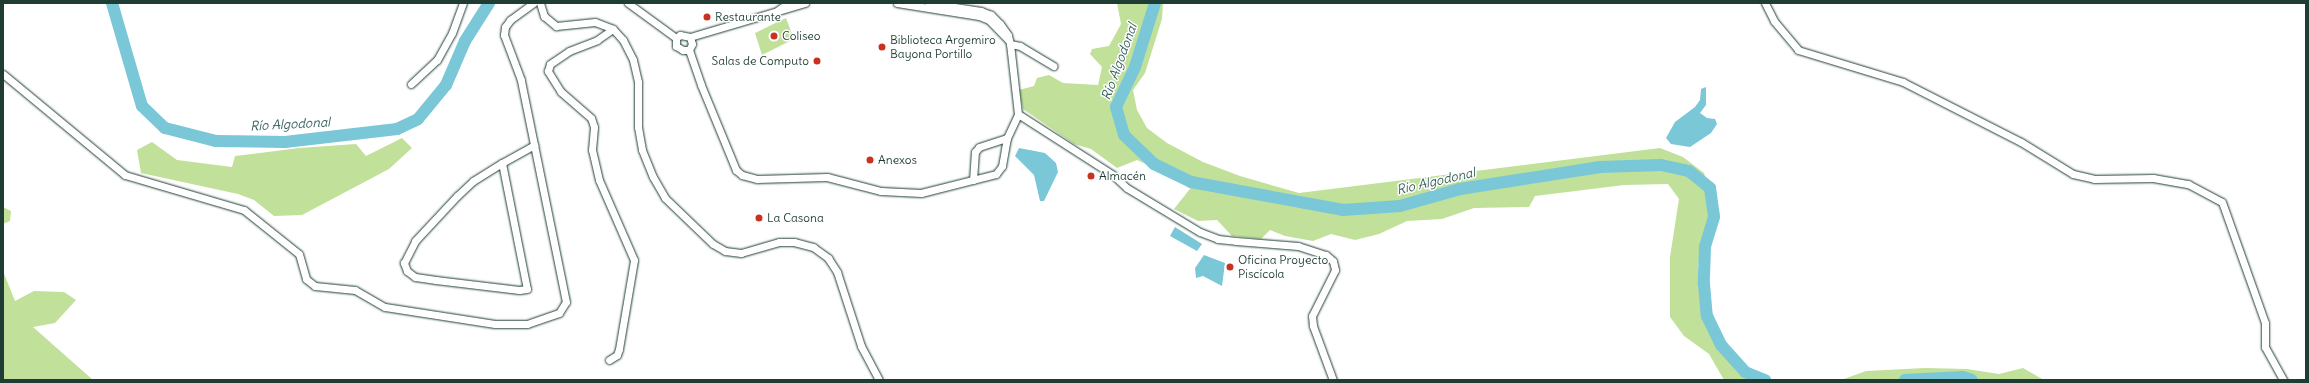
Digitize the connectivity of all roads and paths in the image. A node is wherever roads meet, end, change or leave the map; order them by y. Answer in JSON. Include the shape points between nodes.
{"nodes":[{"id":1,"x":463,"y":3,"type":"edge"},
{"id":2,"x":533,"y":3,"type":"edge"},
{"id":3,"x":540,"y":3,"type":"edge"},
{"id":4,"x":628,"y":3,"type":"edge"},
{"id":5,"x":788,"y":3,"type":"edge"},
{"id":6,"x":805,"y":3,"type":"edge"},
{"id":7,"x":897,"y":3,"type":"edge"},
{"id":8,"x":929,"y":3,"type":"edge"},
{"id":9,"x":1765,"y":3,"type":"edge"},
{"id":10,"x":778,"y":10,"type":"junction"},
{"id":11,"x":613,"y":29,"type":"junction"},
{"id":12,"x":690,"y":37,"type":"junction"},
{"id":13,"x":676,"y":38,"type":"junction"},
{"id":14,"x":1009,"y":42,"type":"junction"},
{"id":15,"x":689,"y":50,"type":"junction"},
{"id":16,"x":1053,"y":66,"type":"dead end"},
{"id":17,"x":3,"y":74,"type":"edge"},
{"id":18,"x":411,"y":84,"type":"dead end"},
{"id":19,"x":1018,"y":114,"type":"junction"},
{"id":20,"x":1007,"y":138,"type":"junction"},
{"id":21,"x":534,"y":146,"type":"junction"},
{"id":22,"x":502,"y":163,"type":"junction"},
{"id":23,"x":973,"y":180,"type":"junction"},
{"id":24,"x":610,"y":360,"type":"dead end"},
{"id":25,"x":879,"y":380,"type":"edge"},
{"id":26,"x":1333,"y":380,"type":"edge"},
{"id":27,"x":2283,"y":380,"type":"edge"}],
"edges":[{"from":1,"to":18,"type":"street","via":[[452,33],[437,60]]},
{"from":2,"to":21,"type":"street","via":[[510,20],[505,27],[504,35],[521,80]]},
{"from":3,"to":11,"type":"street","via":[[544,16],[556,26],[595,22]]},
{"from":4,"to":13,"type":"street"},
{"from":5,"to":10,"type":"street"},
{"from":6,"to":10,"type":"street"},
{"from":7,"to":14,"type":"street","via":[[979,16],[989,20]]},
{"from":8,"to":14,"type":"street","via":[[991,14],[1008,35]]},
{"from":9,"to":27,"type":"street","via":[[1774,21],[1798,50],[1903,82],[2021,142],[2073,174],[2094,179],[2153,178],[2188,184],[2222,202],[2265,323],[2265,347]]},
{"from":10,"to":12,"type":"street"},
{"from":11,"to":24,"type":"street","via":[[597,40],[569,51],[550,64],[548,71],[561,92],[591,118],[594,127],[592,150],[599,180],[634,260],[619,349],[617,355]]},
{"from":11,"to":25,"type":"street","via":[[623,40],[633,60],[638,82],[638,127],[642,150],[665,198],[725,252],[741,253],[779,242],[794,242],[813,247],[828,258],[837,272],[861,346]]},
{"from":12,"to":13,"type":"street","via":[[680,35]]},
{"from":12,"to":15,"type":"street"},
{"from":13,"to":15,"type":"street","via":[[676,46],[682,50]]},
{"from":14,"to":16,"type":"street"},
{"from":14,"to":19,"type":"street"},
{"from":15,"to":23,"type":"street","via":[[700,85],[736,170],[742,175],[757,179],[827,177],[901,194],[921,193]]},
{"from":17,"to":21,"type":"street","via":[[125,175],[244,210],[299,254],[306,279],[315,286],[356,290],[385,307],[495,324],[537,322],[559,313],[566,302]]},
{"from":19,"to":20,"type":"street"},
{"from":19,"to":26,"type":"street","via":[[1113,175],[1127,188],[1200,232],[1218,239],[1298,246],[1326,255],[1333,261],[1336,270],[1312,316],[1313,326]]},
{"from":20,"to":23,"type":"street","via":[[1002,166],[996,174]]},
{"from":20,"to":23,"type":"street","via":[[979,147],[975,152]]},
{"from":21,"to":22,"type":"street"},
{"from":22,"to":22,"type":"street","via":[[473,181],[415,241],[404,263],[406,271],[415,277],[526,289]]}]}
